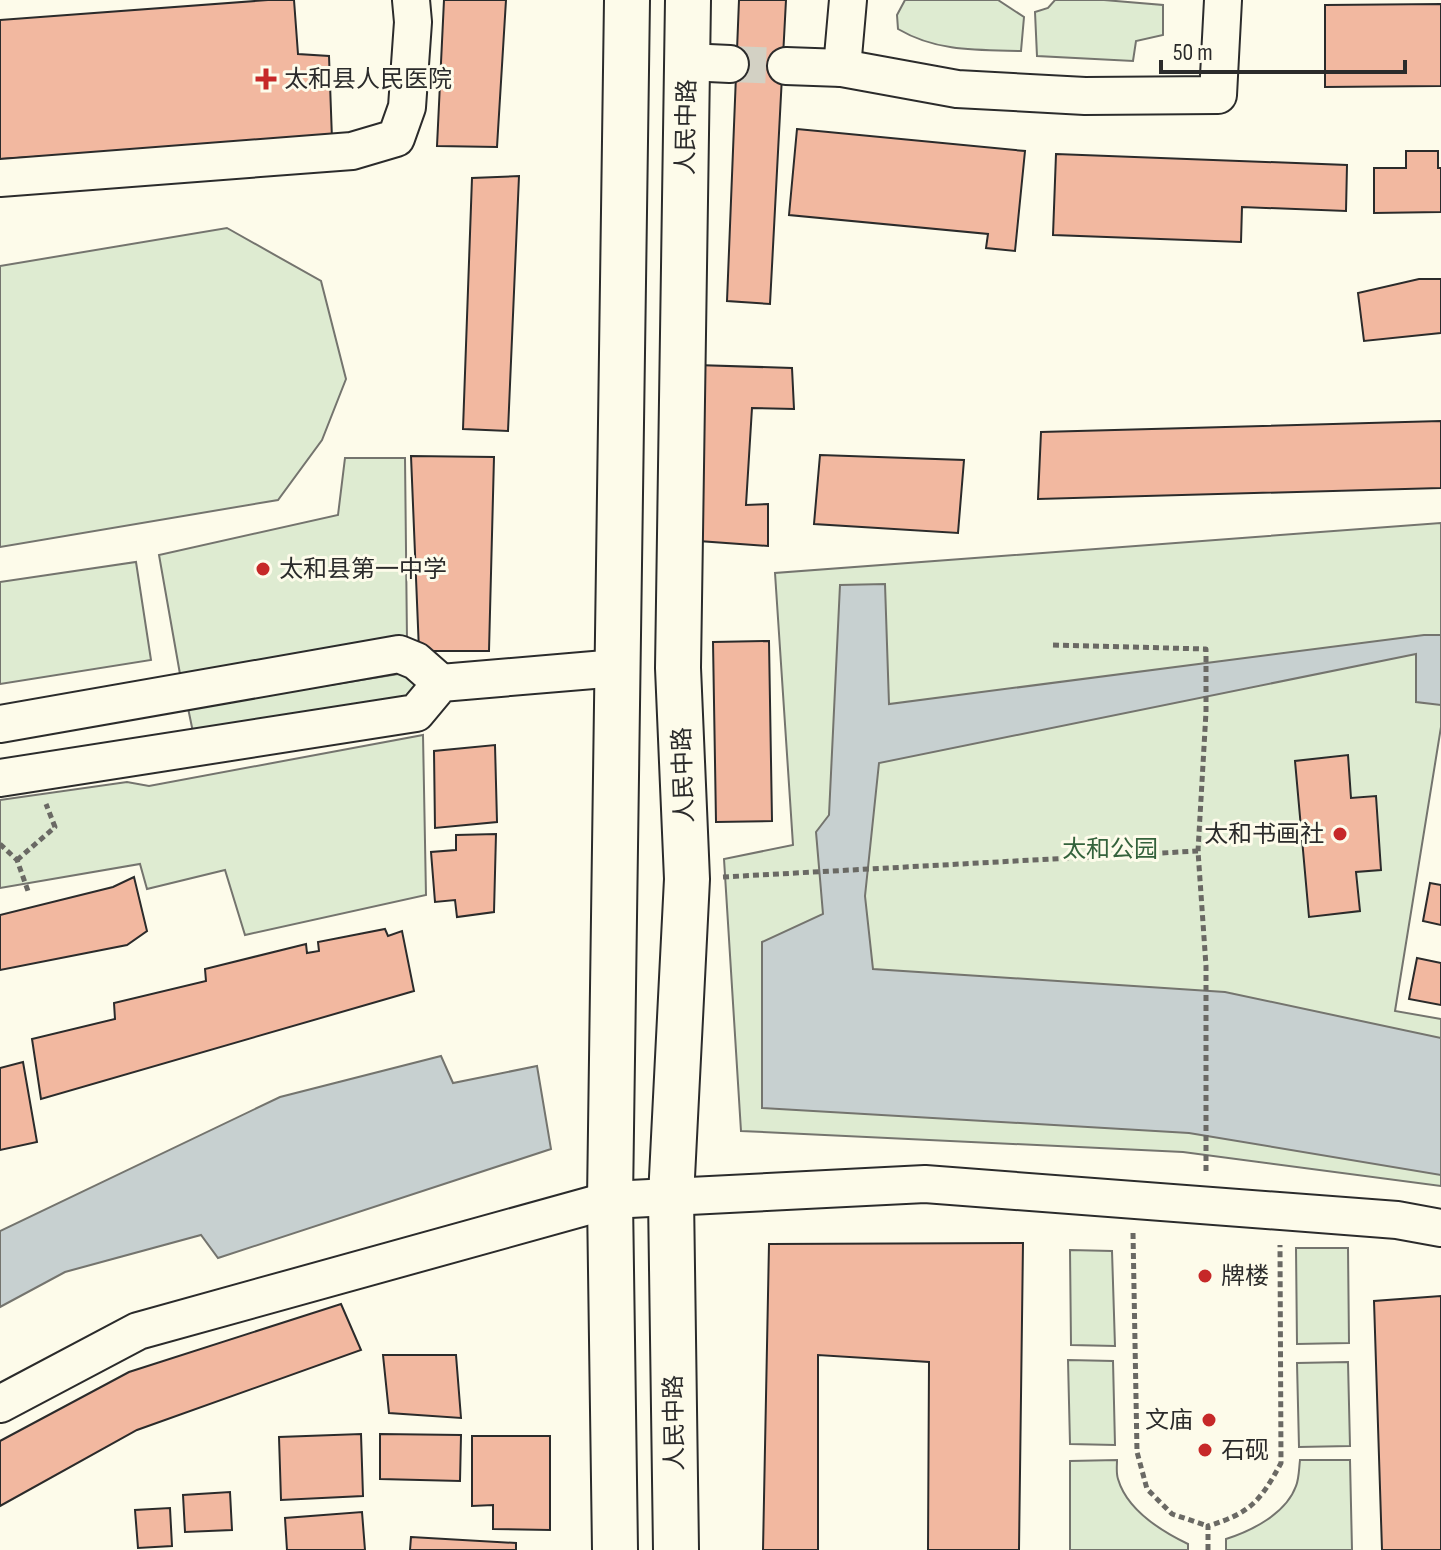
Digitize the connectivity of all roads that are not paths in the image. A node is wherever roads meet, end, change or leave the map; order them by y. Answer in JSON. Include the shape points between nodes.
{"nodes":[{"id":1,"x":411,"y":0,"type":"edge"},
{"id":2,"x":627,"y":0,"type":"edge"},
{"id":3,"x":688,"y":0,"type":"edge"},
{"id":4,"x":848,"y":0,"type":"edge"},
{"id":5,"x":1223,"y":0,"type":"edge"},
{"id":6,"x":687,"y":62,"type":"junction"},
{"id":7,"x":730,"y":64,"type":"tunnel mouth"},
{"id":8,"x":786,"y":66,"type":"tunnel mouth"},
{"id":9,"x":842,"y":68,"type":"junction"},
{"id":10,"x":0,"y":178,"type":"edge"},
{"id":11,"x":617,"y":668,"type":"junction"},
{"id":12,"x":441,"y":683,"type":"junction"},
{"id":13,"x":0,"y":724,"type":"edge"},
{"id":14,"x":17,"y":776,"type":"edge"},
{"id":15,"x":671,"y":1197,"type":"junction"},
{"id":16,"x":610,"y":1200,"type":"junction"},
{"id":17,"x":1441,"y":1228,"type":"edge"},
{"id":18,"x":0,"y":1404,"type":"edge"},
{"id":19,"x":615,"y":1550,"type":"edge"},
{"id":20,"x":676,"y":1550,"type":"edge"}],
"edges":[{"from":1,"to":10,"type":"street","via":[[407,107],[396,138],[352,151]]},
{"from":2,"to":11,"type":"main road"},
{"from":3,"to":6,"type":"main road","name":"人民中路"},
{"from":4,"to":9,"type":"street"},
{"from":5,"to":9,"type":"street","via":[[1218,95],[1085,96],[957,89]]},
{"from":6,"to":7,"type":"street"},
{"from":6,"to":15,"type":"main road","name":"人民中路","via":[[678,668],[687,879]]},
{"from":8,"to":9,"type":"street"},
{"from":11,"to":12,"type":"street"},
{"from":11,"to":16,"type":"main road"},
{"from":12,"to":13,"type":"street","via":[[399,654]]},
{"from":12,"to":14,"type":"street","via":[[416,713]]},
{"from":15,"to":16,"type":"street"},
{"from":15,"to":17,"type":"street","via":[[925,1184],[1397,1220]]},
{"from":15,"to":20,"type":"main road","name":"人民中路"},
{"from":16,"to":18,"type":"street","via":[[138,1331]]},
{"from":16,"to":19,"type":"main road"}]}
